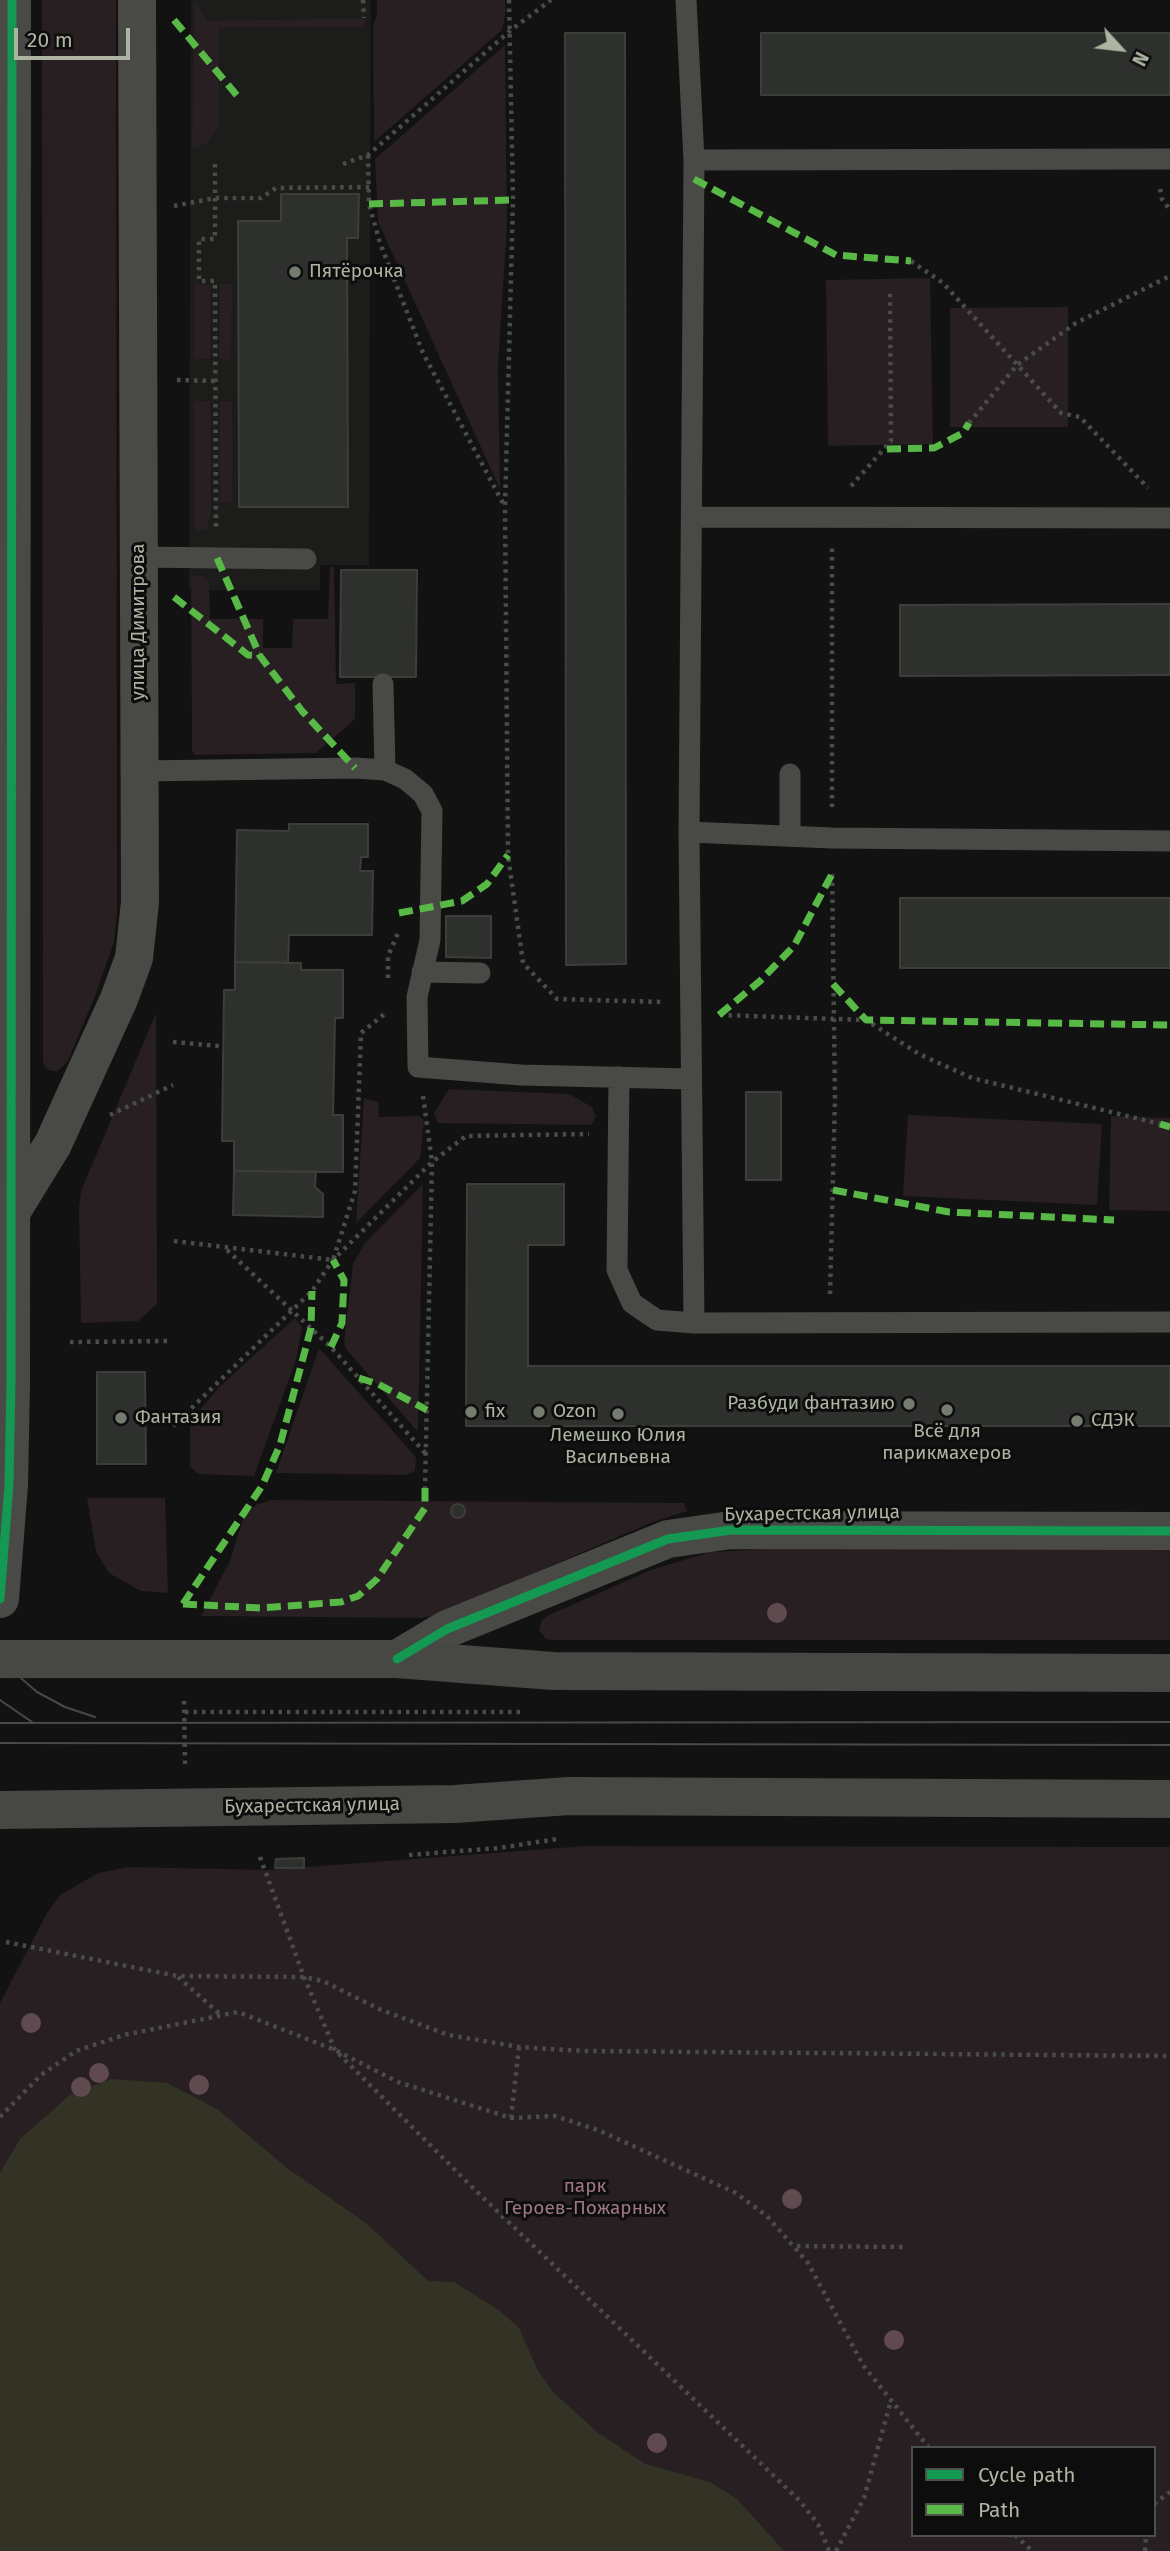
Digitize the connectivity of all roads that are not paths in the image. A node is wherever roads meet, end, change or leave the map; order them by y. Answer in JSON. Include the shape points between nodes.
{"nodes":[{"id":1,"x":12,"y":0,"type":"edge"},
{"id":2,"x":137,"y":0,"type":"edge"},
{"id":3,"x":686,"y":0,"type":"edge"},
{"id":4,"x":1170,"y":159,"type":"edge"},
{"id":5,"x":694,"y":160,"type":"junction"},
{"id":6,"x":1166,"y":513,"type":"edge"},
{"id":7,"x":692,"y":517,"type":"junction"},
{"id":8,"x":138,"y":557,"type":"junction"},
{"id":9,"x":306,"y":559,"type":"dead end"},
{"id":10,"x":383,"y":684,"type":"dead end"},
{"id":11,"x":385,"y":770,"type":"junction"},
{"id":12,"x":140,"y":771,"type":"junction"},
{"id":13,"x":790,"y":774,"type":"dead end"},
{"id":14,"x":689,"y":832,"type":"junction"},
{"id":15,"x":789,"y":836,"type":"junction"},
{"id":16,"x":1170,"y":841,"type":"edge"},
{"id":17,"x":422,"y":972,"type":"junction"},
{"id":18,"x":481,"y":974,"type":"dead end"},
{"id":19,"x":619,"y":1077,"type":"junction"},
{"id":20,"x":690,"y":1079,"type":"junction"},
{"id":21,"x":10,"y":1214,"type":"junction"},
{"id":22,"x":1170,"y":1322,"type":"edge"},
{"id":23,"x":694,"y":1323,"type":"junction"},
{"id":24,"x":1170,"y":1531,"type":"edge"},
{"id":25,"x":0,"y":1599,"type":"edge"},
{"id":26,"x":0,"y":1659,"type":"edge"},
{"id":27,"x":397,"y":1659,"type":"junction"},
{"id":28,"x":1170,"y":1673,"type":"edge"},
{"id":29,"x":1170,"y":1798,"type":"edge"},
{"id":30,"x":0,"y":1810,"type":"edge"}],
"edges":[{"from":1,"to":21,"type":"street"},
{"from":2,"to":8,"type":"street","name":"улица Димитрова"},
{"from":3,"to":5,"type":"lane"},
{"from":4,"to":5,"type":"lane"},
{"from":5,"to":7,"type":"lane"},
{"from":6,"to":7,"type":"lane"},
{"from":7,"to":14,"type":"lane"},
{"from":8,"to":9,"type":"lane"},
{"from":8,"to":12,"type":"street","name":"улица Димитрова"},
{"from":10,"to":11,"type":"lane"},
{"from":11,"to":12,"type":"lane"},
{"from":11,"to":17,"type":"lane","via":[[423,794],[432,811],[430,940]]},
{"from":12,"to":21,"type":"street","name":"улица Димитрова","via":[[141,902],[134,958],[52,1144]]},
{"from":13,"to":15,"type":"lane"},
{"from":14,"to":15,"type":"lane"},
{"from":14,"to":20,"type":"lane"},
{"from":15,"to":16,"type":"lane"},
{"from":17,"to":18,"type":"lane"},
{"from":17,"to":19,"type":"lane","via":[[416,997],[418,1067]]},
{"from":19,"to":20,"type":"lane"},
{"from":19,"to":23,"type":"lane","via":[[617,1270],[632,1303],[657,1320]]},
{"from":20,"to":23,"type":"lane"},
{"from":21,"to":25,"type":"street","via":[[9,1485]]},
{"from":22,"to":23,"type":"lane"},
{"from":24,"to":27,"type":"street","name":"Бухарестская улица","via":[[731,1530],[668,1539],[447,1629]]},
{"from":26,"to":27,"type":"main road"},
{"from":27,"to":28,"type":"main road","via":[[554,1671]]},
{"from":29,"to":30,"type":"main road","name":"Бухарестская улица","via":[[569,1797],[455,1804]]}]}
